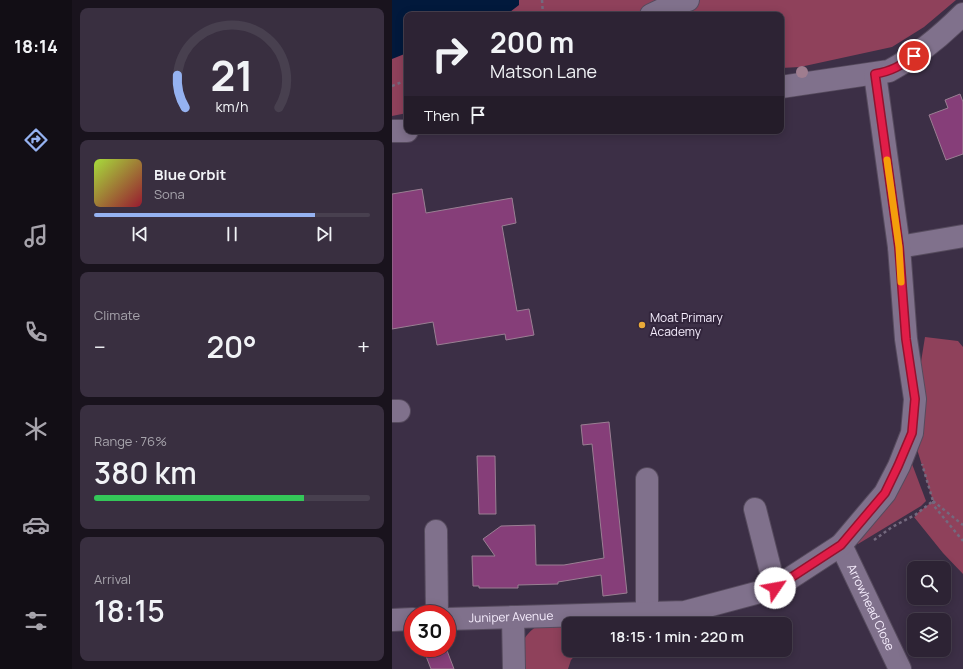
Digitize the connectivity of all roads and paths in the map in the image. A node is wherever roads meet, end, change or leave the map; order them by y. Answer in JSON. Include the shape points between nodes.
{"nodes":[{"id":1,"x":542,"y":0,"type":"edge"},
{"id":2,"x":680,"y":1,"type":"edge"},
{"id":3,"x":543,"y":12,"type":"edge"},
{"id":4,"x":657,"y":12,"type":"edge"},
{"id":5,"x":963,"y":14,"type":"edge"},
{"id":6,"x":875,"y":74,"type":"junction"},
{"id":7,"x":404,"y":81,"type":"edge"},
{"id":8,"x":392,"y":86,"type":"edge"},
{"id":9,"x":784,"y":87,"type":"edge"},
{"id":10,"x":392,"y":131,"type":"edge"},
{"id":11,"x":404,"y":131,"type":"edge"},
{"id":12,"x":963,"y":236,"type":"edge"},
{"id":13,"x":899,"y":247,"type":"junction"},
{"id":14,"x":647,"y":479,"type":"dead end"},
{"id":15,"x":755,"y":508,"type":"dead end"},
{"id":16,"x":963,"y":525,"type":"edge"},
{"id":17,"x":436,"y":531,"type":"dead end"},
{"id":18,"x":963,"y":541,"type":"edge"},
{"id":19,"x":841,"y":545,"type":"junction"},
{"id":20,"x":775,"y":588,"type":"junction"},
{"id":21,"x":437,"y":605,"type":"edge"},
{"id":22,"x":647,"y":614,"type":"junction"},
{"id":23,"x":513,"y":617,"type":"junction"},
{"id":24,"x":456,"y":619,"type":"edge"},
{"id":25,"x":392,"y":620,"type":"edge"},
{"id":26,"x":404,"y":620,"type":"edge"},
{"id":27,"x":514,"y":669,"type":"edge"},
{"id":28,"x":900,"y":669,"type":"edge"}],
"edges":[{"from":1,"to":3,"type":"path"},
{"from":2,"to":4,"type":"street"},
{"from":5,"to":6,"type":"street","via":[[947,30],[903,64],[890,71]]},
{"from":6,"to":9,"type":"street"},
{"from":6,"to":13,"type":"street","name":"Juniper Avenue"},
{"from":7,"to":8,"type":"path"},
{"from":10,"to":11,"type":"street"},
{"from":12,"to":13,"type":"street"},
{"from":13,"to":19,"type":"street","name":"Juniper Avenue","via":[[906,339],[915,399],[912,433],[885,493]]},
{"from":14,"to":22,"type":"street"},
{"from":15,"to":20,"type":"street"},
{"from":16,"to":18,"type":"path","via":[[933,501],[934,506]]},
{"from":17,"to":21,"type":"street"},
{"from":19,"to":20,"type":"street","name":"Juniper Avenue"},
{"from":19,"to":28,"type":"street","name":"Arrowhead Close"},
{"from":20,"to":22,"type":"street","name":"Juniper Avenue","via":[[685,612]]},
{"from":22,"to":23,"type":"street","name":"Juniper Avenue"},
{"from":23,"to":24,"type":"street","name":"Juniper Avenue"},
{"from":23,"to":27,"type":"street"},
{"from":25,"to":26,"type":"street"}]}
